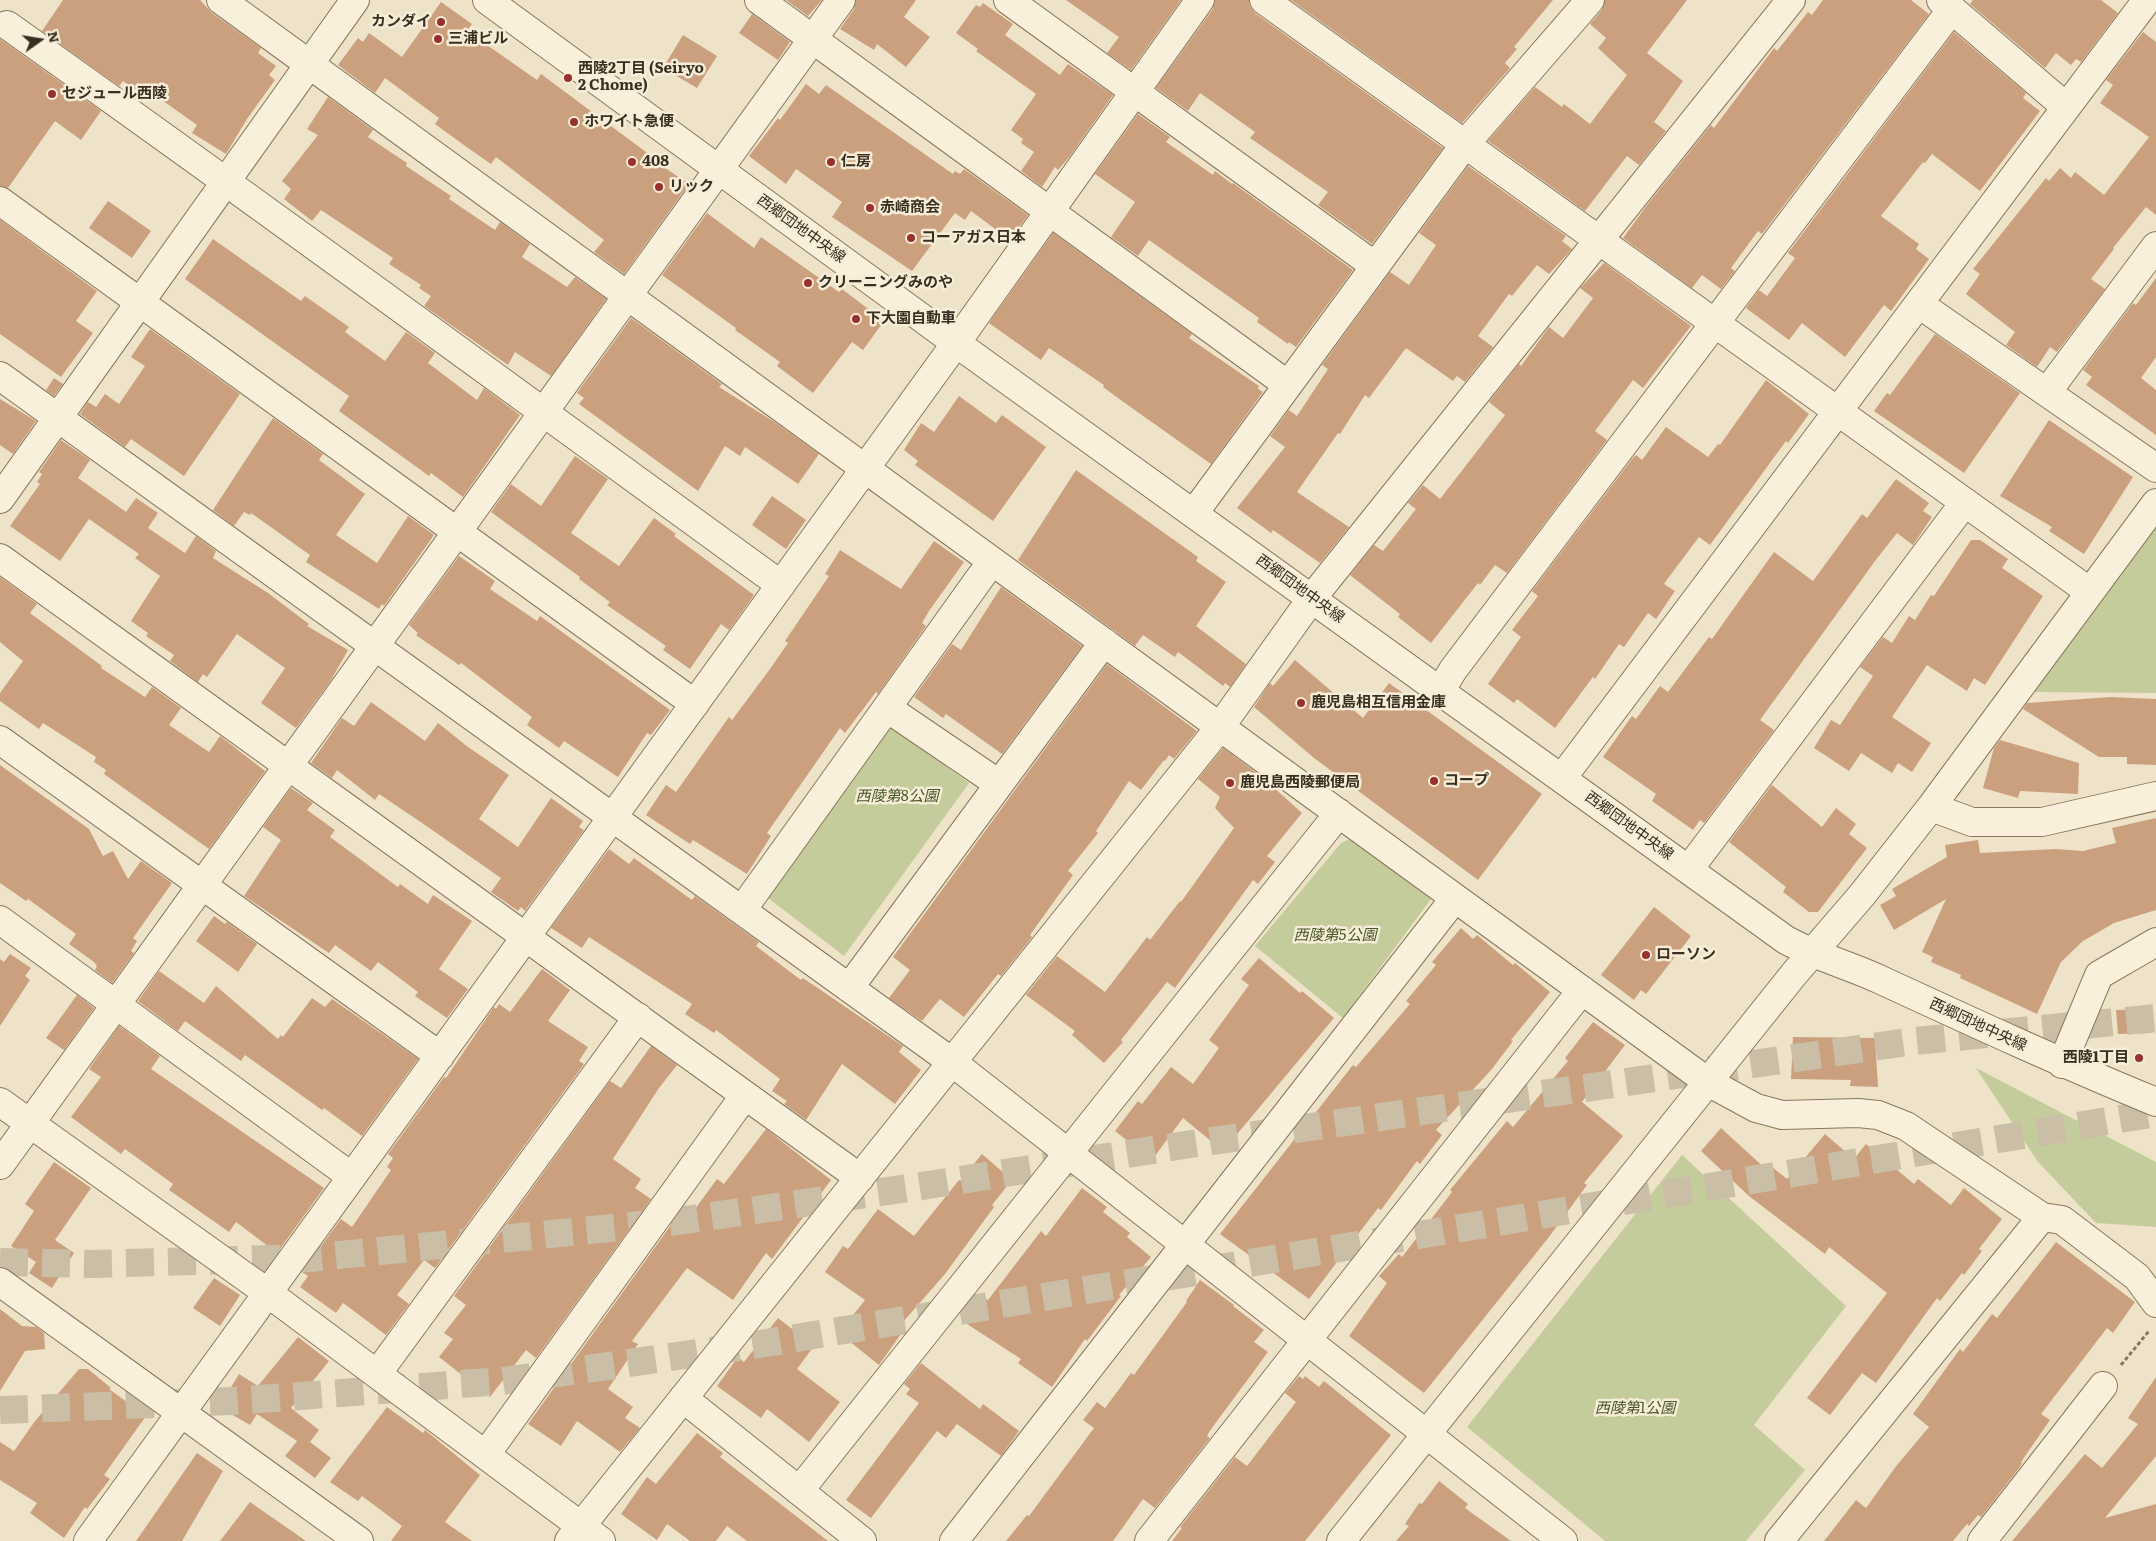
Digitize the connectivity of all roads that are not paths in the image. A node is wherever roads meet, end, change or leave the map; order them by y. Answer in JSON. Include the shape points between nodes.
{"nodes":[{"id":1,"x":221,"y":0,"type":"edge"},
{"id":2,"x":355,"y":0,"type":"edge"},
{"id":3,"x":487,"y":0,"type":"edge"},
{"id":4,"x":759,"y":0,"type":"edge"},
{"id":5,"x":841,"y":0,"type":"edge"},
{"id":6,"x":1008,"y":0,"type":"edge"},
{"id":7,"x":1200,"y":0,"type":"edge"},
{"id":8,"x":1264,"y":0,"type":"edge"},
{"id":9,"x":1590,"y":0,"type":"edge"},
{"id":10,"x":1791,"y":0,"type":"edge"},
{"id":11,"x":2147,"y":0,"type":"edge"},
{"id":12,"x":1947,"y":5,"type":"edge"},
{"id":13,"x":7,"y":24,"type":"dead end"},
{"id":14,"x":813,"y":39,"type":"junction"},
{"id":15,"x":309,"y":64,"type":"junction"},
{"id":16,"x":1134,"y":92,"type":"junction"},
{"id":17,"x":2066,"y":107,"type":"junction"},
{"id":18,"x":1465,"y":144,"type":"junction"},
{"id":19,"x":719,"y":169,"type":"junction"},
{"id":20,"x":227,"y":180,"type":"junction"},
{"id":21,"x":0,"y":200,"type":"edge"},
{"id":22,"x":1050,"y":212,"type":"junction"},
{"id":23,"x":1599,"y":240,"type":"junction"},
{"id":24,"x":2156,"y":246,"type":"edge"},
{"id":25,"x":1375,"y":266,"type":"junction"},
{"id":26,"x":628,"y":296,"type":"junction"},
{"id":27,"x":140,"y":302,"type":"junction"},
{"id":28,"x":1919,"y":304,"type":"junction"},
{"id":29,"x":1714,"y":322,"type":"junction"},
{"id":30,"x":956,"y":343,"type":"junction"},
{"id":31,"x":0,"y":376,"type":"edge"},
{"id":32,"x":1288,"y":385,"type":"junction"},
{"id":33,"x":2047,"y":392,"type":"junction"},
{"id":34,"x":1838,"y":411,"type":"junction"},
{"id":35,"x":543,"y":413,"type":"junction"},
{"id":36,"x":58,"y":418,"type":"junction"},
{"id":37,"x":2156,"y":468,"type":"edge"},
{"id":38,"x":865,"y":469,"type":"junction"},
{"id":39,"x":0,"y":499,"type":"edge"},
{"id":40,"x":1965,"y":502,"type":"junction"},
{"id":41,"x":2156,"y":503,"type":"edge"},
{"id":42,"x":1194,"y":513,"type":"junction"},
{"id":43,"x":457,"y":531,"type":"junction"},
{"id":44,"x":0,"y":558,"type":"edge"},
{"id":45,"x":992,"y":562,"type":"junction"},
{"id":46,"x":781,"y":584,"type":"junction"},
{"id":47,"x":2090,"y":592,"type":"junction"},
{"id":48,"x":1312,"y":598,"type":"junction"},
{"id":49,"x":1104,"y":642,"type":"junction"},
{"id":50,"x":374,"y":646,"type":"junction"},
{"id":51,"x":1441,"y":690,"type":"junction"},
{"id":52,"x":695,"y":704,"type":"junction"},
{"id":53,"x":887,"y":708,"type":"junction"},
{"id":54,"x":1220,"y":727,"type":"junction"},
{"id":55,"x":0,"y":740,"type":"edge"},
{"id":56,"x":288,"y":766,"type":"junction"},
{"id":57,"x":1562,"y":778,"type":"junction"},
{"id":58,"x":999,"y":784,"type":"junction"},
{"id":59,"x":2156,"y":796,"type":"edge"},
{"id":60,"x":1930,"y":807,"type":"junction"},
{"id":61,"x":1338,"y":813,"type":"junction"},
{"id":62,"x":612,"y":817,"type":"junction"},
{"id":63,"x":1689,"y":869,"type":"junction"},
{"id":64,"x":202,"y":885,"type":"junction"},
{"id":65,"x":1455,"y":898,"type":"junction"},
{"id":66,"x":742,"y":910,"type":"junction"},
{"id":67,"x":0,"y":920,"type":"edge"},
{"id":68,"x":526,"y":937,"type":"junction"},
{"id":69,"x":2156,"y":942,"type":"edge"},
{"id":70,"x":1811,"y":954,"type":"junction"},
{"id":71,"x":849,"y":988,"type":"junction"},
{"id":72,"x":1582,"y":990,"type":"junction"},
{"id":73,"x":116,"y":1004,"type":"junction"},
{"id":74,"x":638,"y":1018,"type":"junction"},
{"id":75,"x":440,"y":1056,"type":"junction"},
{"id":76,"x":952,"y":1062,"type":"junction"},
{"id":77,"x":2062,"y":1064,"type":"junction"},
{"id":78,"x":1708,"y":1082,"type":"junction"},
{"id":79,"x":745,"y":1095,"type":"junction"},
{"id":80,"x":0,"y":1102,"type":"edge"},
{"id":81,"x":2156,"y":1102,"type":"edge"},
{"id":82,"x":30,"y":1124,"type":"junction"},
{"id":83,"x":1068,"y":1153,"type":"junction"},
{"id":84,"x":0,"y":1165,"type":"edge"},
{"id":85,"x":352,"y":1177,"type":"junction"},
{"id":86,"x":860,"y":1178,"type":"junction"},
{"id":87,"x":2042,"y":1217,"type":"junction"},
{"id":88,"x":1185,"y":1245,"type":"junction"},
{"id":89,"x":0,"y":1282,"type":"edge"},
{"id":90,"x":268,"y":1293,"type":"junction"},
{"id":91,"x":2156,"y":1303,"type":"edge"},
{"id":92,"x":1307,"y":1340,"type":"junction"},
{"id":93,"x":377,"y":1374,"type":"junction"},
{"id":94,"x":2103,"y":1386,"type":"road end"},
{"id":95,"x":683,"y":1398,"type":"junction"},
{"id":96,"x":182,"y":1412,"type":"junction"},
{"id":97,"x":1427,"y":1433,"type":"junction"},
{"id":98,"x":486,"y":1454,"type":"junction"},
{"id":99,"x":799,"y":1491,"type":"junction"},
{"id":100,"x":584,"y":1536,"type":"edge"},
{"id":101,"x":1552,"y":1538,"type":"edge"},
{"id":102,"x":88,"y":1541,"type":"edge"},
{"id":103,"x":359,"y":1541,"type":"edge"},
{"id":104,"x":862,"y":1541,"type":"edge"},
{"id":105,"x":954,"y":1541,"type":"edge"},
{"id":106,"x":1149,"y":1541,"type":"edge"},
{"id":107,"x":1341,"y":1541,"type":"edge"},
{"id":108,"x":1780,"y":1541,"type":"edge"},
{"id":109,"x":1982,"y":1541,"type":"edge"}],
"edges":[{"from":1,"to":15,"type":"street"},
{"from":2,"to":15,"type":"street"},
{"from":3,"to":19,"type":"street","name":"西郷団地中央線"},
{"from":4,"to":14,"type":"street"},
{"from":5,"to":14,"type":"street"},
{"from":6,"to":16,"type":"street"},
{"from":7,"to":16,"type":"street"},
{"from":8,"to":18,"type":"street"},
{"from":9,"to":18,"type":"street"},
{"from":10,"to":23,"type":"street"},
{"from":11,"to":17,"type":"street"},
{"from":12,"to":17,"type":"street"},
{"from":12,"to":29,"type":"street"},
{"from":13,"to":20,"type":"street"},
{"from":14,"to":19,"type":"street"},
{"from":14,"to":22,"type":"street"},
{"from":15,"to":20,"type":"street"},
{"from":15,"to":26,"type":"street"},
{"from":16,"to":22,"type":"street"},
{"from":16,"to":25,"type":"street"},
{"from":17,"to":28,"type":"street"},
{"from":18,"to":23,"type":"street"},
{"from":18,"to":25,"type":"street"},
{"from":19,"to":26,"type":"street"},
{"from":19,"to":30,"type":"street","name":"西郷団地中央線"},
{"from":20,"to":27,"type":"street"},
{"from":20,"to":35,"type":"street"},
{"from":21,"to":27,"type":"street"},
{"from":22,"to":30,"type":"street"},
{"from":22,"to":32,"type":"street"},
{"from":23,"to":29,"type":"street"},
{"from":23,"to":48,"type":"street"},
{"from":24,"to":33,"type":"street"},
{"from":25,"to":32,"type":"street"},
{"from":26,"to":35,"type":"street"},
{"from":26,"to":38,"type":"street"},
{"from":27,"to":36,"type":"street"},
{"from":27,"to":43,"type":"street"},
{"from":28,"to":33,"type":"street"},
{"from":28,"to":34,"type":"street"},
{"from":29,"to":34,"type":"street"},
{"from":29,"to":51,"type":"street"},
{"from":30,"to":38,"type":"street"},
{"from":30,"to":42,"type":"street","name":"西郷団地中央線"},
{"from":31,"to":36,"type":"street"},
{"from":32,"to":42,"type":"street"},
{"from":33,"to":37,"type":"street"},
{"from":34,"to":40,"type":"street"},
{"from":34,"to":57,"type":"street"},
{"from":35,"to":43,"type":"street"},
{"from":35,"to":46,"type":"street"},
{"from":36,"to":39,"type":"street"},
{"from":36,"to":50,"type":"street"},
{"from":38,"to":45,"type":"street"},
{"from":38,"to":46,"type":"street"},
{"from":40,"to":47,"type":"street"},
{"from":40,"to":63,"type":"street"},
{"from":41,"to":47,"type":"street"},
{"from":42,"to":48,"type":"street","name":"西郷団地中央線"},
{"from":43,"to":50,"type":"street"},
{"from":43,"to":52,"type":"street"},
{"from":44,"to":56,"type":"street"},
{"from":45,"to":49,"type":"street"},
{"from":45,"to":53,"type":"street"},
{"from":46,"to":52,"type":"street"},
{"from":47,"to":60,"type":"street"},
{"from":48,"to":51,"type":"street","name":"西郷団地中央線"},
{"from":48,"to":54,"type":"street"},
{"from":49,"to":54,"type":"street"},
{"from":49,"to":58,"type":"street"},
{"from":50,"to":56,"type":"street"},
{"from":50,"to":62,"type":"street"},
{"from":51,"to":57,"type":"street","name":"西郷団地中央線"},
{"from":52,"to":62,"type":"street"},
{"from":53,"to":58,"type":"street"},
{"from":53,"to":66,"type":"street"},
{"from":54,"to":61,"type":"street"},
{"from":54,"to":76,"type":"street"},
{"from":55,"to":64,"type":"street"},
{"from":56,"to":64,"type":"street"},
{"from":56,"to":68,"type":"street"},
{"from":57,"to":63,"type":"street","name":"西郷団地中央線"},
{"from":58,"to":71,"type":"street"},
{"from":59,"to":60,"type":"street","via":[[2042,822],[1972,822]]},
{"from":60,"to":70,"type":"street","via":[[1862,895]]},
{"from":61,"to":65,"type":"street"},
{"from":61,"to":83,"type":"street"},
{"from":62,"to":66,"type":"street"},
{"from":62,"to":68,"type":"street"},
{"from":63,"to":70,"type":"street","name":"西郷団地中央線","via":[[1786,940]]},
{"from":64,"to":73,"type":"street"},
{"from":64,"to":75,"type":"street"},
{"from":65,"to":72,"type":"street"},
{"from":65,"to":88,"type":"street"},
{"from":66,"to":71,"type":"street"},
{"from":67,"to":73,"type":"street"},
{"from":68,"to":74,"type":"street"},
{"from":68,"to":75,"type":"street"},
{"from":69,"to":77,"type":"street","via":[[2099,974]]},
{"from":70,"to":77,"type":"street","name":"西郷団地中央線","via":[[1864,972]]},
{"from":70,"to":78,"type":"street"},
{"from":71,"to":76,"type":"street"},
{"from":72,"to":78,"type":"street"},
{"from":72,"to":92,"type":"street"},
{"from":73,"to":82,"type":"street"},
{"from":73,"to":85,"type":"street"},
{"from":74,"to":79,"type":"street"},
{"from":74,"to":93,"type":"street"},
{"from":75,"to":85,"type":"street"},
{"from":76,"to":83,"type":"street"},
{"from":76,"to":86,"type":"street"},
{"from":77,"to":81,"type":"street","name":"西郷団地中央線"},
{"from":78,"to":87,"type":"street","via":[[1756,1108],[1782,1115],[1858,1113],[1878,1115],[1906,1126]]},
{"from":78,"to":97,"type":"street"},
{"from":79,"to":86,"type":"street"},
{"from":79,"to":98,"type":"street"},
{"from":80,"to":82,"type":"street"},
{"from":82,"to":84,"type":"street"},
{"from":82,"to":90,"type":"street"},
{"from":83,"to":88,"type":"street"},
{"from":83,"to":99,"type":"street"},
{"from":85,"to":90,"type":"street"},
{"from":86,"to":95,"type":"street"},
{"from":87,"to":91,"type":"street","via":[[2062,1220],[2137,1277]]},
{"from":87,"to":108,"type":"street"},
{"from":88,"to":92,"type":"street"},
{"from":88,"to":105,"type":"street"},
{"from":89,"to":96,"type":"street"},
{"from":90,"to":93,"type":"street"},
{"from":90,"to":96,"type":"street"},
{"from":92,"to":97,"type":"street"},
{"from":92,"to":106,"type":"street"},
{"from":93,"to":98,"type":"street"},
{"from":94,"to":109,"type":"street"},
{"from":95,"to":99,"type":"street"},
{"from":95,"to":100,"type":"street"},
{"from":96,"to":102,"type":"street"},
{"from":96,"to":103,"type":"street"},
{"from":97,"to":101,"type":"street"},
{"from":97,"to":107,"type":"street"},
{"from":98,"to":100,"type":"street"},
{"from":99,"to":104,"type":"street"}]}
